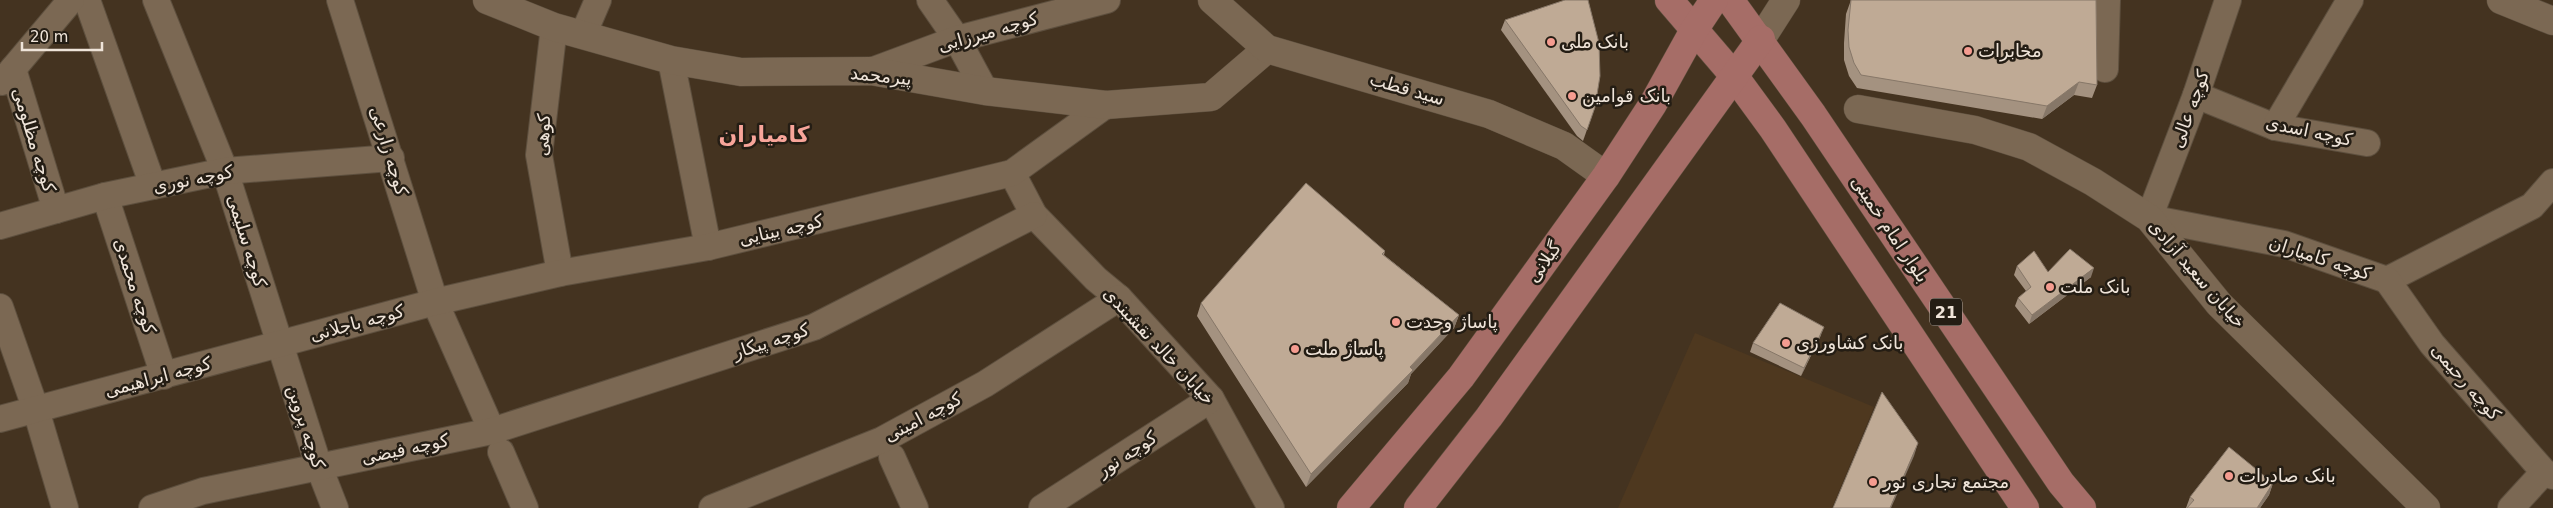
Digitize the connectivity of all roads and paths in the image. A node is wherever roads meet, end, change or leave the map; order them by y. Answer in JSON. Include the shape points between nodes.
{"nodes":[{"id":1,"x":72,"y":0,"type":"edge"},
{"id":2,"x":87,"y":0,"type":"edge"},
{"id":3,"x":156,"y":0,"type":"edge"},
{"id":4,"x":340,"y":0,"type":"edge"},
{"id":5,"x":487,"y":0,"type":"edge"},
{"id":6,"x":598,"y":0,"type":"edge"},
{"id":7,"x":930,"y":0,"type":"edge"},
{"id":8,"x":1107,"y":0,"type":"edge"},
{"id":9,"x":1212,"y":0,"type":"edge"},
{"id":10,"x":1669,"y":0,"type":"edge"},
{"id":11,"x":1714,"y":0,"type":"edge"},
{"id":12,"x":1730,"y":0,"type":"edge"},
{"id":13,"x":1786,"y":0,"type":"edge"},
{"id":14,"x":2107,"y":0,"type":"edge"},
{"id":15,"x":2228,"y":0,"type":"edge"},
{"id":16,"x":2350,"y":0,"type":"edge"},
{"id":17,"x":2501,"y":0,"type":"edge"},
{"id":18,"x":2553,"y":21,"type":"edge"},
{"id":19,"x":554,"y":26,"type":"junction"},
{"id":20,"x":1694,"y":30,"type":"junction"},
{"id":21,"x":583,"y":35,"type":"junction"},
{"id":22,"x":957,"y":39,"type":"junction"},
{"id":23,"x":1761,"y":39,"type":"junction"},
{"id":24,"x":1267,"y":49,"type":"junction"},
{"id":25,"x":671,"y":60,"type":"junction"},
{"id":26,"x":2105,"y":70,"type":"dead end"},
{"id":27,"x":871,"y":71,"type":"junction"},
{"id":28,"x":1735,"y":76,"type":"junction"},
{"id":29,"x":6,"y":77,"type":"edge"},
{"id":30,"x":986,"y":91,"type":"junction"},
{"id":31,"x":2196,"y":95,"type":"junction"},
{"id":32,"x":1106,"y":105,"type":"junction"},
{"id":33,"x":1858,"y":109,"type":"dead end"},
{"id":34,"x":2274,"y":127,"type":"junction"},
{"id":35,"x":2368,"y":142,"type":"dead end"},
{"id":36,"x":391,"y":158,"type":"junction"},
{"id":37,"x":225,"y":171,"type":"junction"},
{"id":38,"x":1012,"y":173,"type":"junction"},
{"id":39,"x":1606,"y":176,"type":"junction"},
{"id":40,"x":2553,"y":182,"type":"edge"},
{"id":41,"x":153,"y":186,"type":"junction"},
{"id":42,"x":105,"y":196,"type":"junction"},
{"id":43,"x":56,"y":210,"type":"junction"},
{"id":44,"x":1034,"y":215,"type":"junction"},
{"id":45,"x":2149,"y":218,"type":"junction"},
{"id":46,"x":0,"y":226,"type":"edge"},
{"id":47,"x":708,"y":247,"type":"junction"},
{"id":48,"x":560,"y":273,"type":"junction"},
{"id":49,"x":2387,"y":280,"type":"junction"},
{"id":50,"x":1119,"y":298,"type":"junction"},
{"id":51,"x":435,"y":302,"type":"junction"},
{"id":52,"x":2,"y":320,"type":"edge"},
{"id":53,"x":279,"y":344,"type":"junction"},
{"id":54,"x":164,"y":376,"type":"junction"},
{"id":55,"x":1211,"y":399,"type":"junction"},
{"id":56,"x":36,"y":410,"type":"junction"},
{"id":57,"x":0,"y":419,"type":"edge"},
{"id":58,"x":497,"y":441,"type":"junction"},
{"id":59,"x":892,"y":457,"type":"dead end"},
{"id":60,"x":319,"y":467,"type":"junction"},
{"id":61,"x":2548,"y":474,"type":"edge"},
{"id":62,"x":206,"y":499,"type":"edge"},
{"id":63,"x":65,"y":508,"type":"edge"},
{"id":64,"x":152,"y":508,"type":"edge"},
{"id":65,"x":335,"y":508,"type":"edge"},
{"id":66,"x":525,"y":508,"type":"edge"},
{"id":67,"x":712,"y":508,"type":"edge"},
{"id":68,"x":915,"y":508,"type":"edge"},
{"id":69,"x":1042,"y":508,"type":"edge"},
{"id":70,"x":1271,"y":508,"type":"edge"},
{"id":71,"x":1351,"y":508,"type":"edge"},
{"id":72,"x":1418,"y":508,"type":"edge"},
{"id":73,"x":2025,"y":508,"type":"edge"},
{"id":74,"x":2082,"y":508,"type":"edge"},
{"id":75,"x":2426,"y":508,"type":"edge"},
{"id":76,"x":2511,"y":508,"type":"edge"}],
"edges":[{"from":1,"to":29,"type":"street"},
{"from":2,"to":41,"type":"street"},
{"from":3,"to":37,"type":"street","name":"کوچه سلیمی"},
{"from":4,"to":36,"type":"street","name":"کوچه زارعی"},
{"from":5,"to":19,"type":"street","name":"پیرمحمد"},
{"from":6,"to":21,"type":"street"},
{"from":7,"to":22,"type":"street"},
{"from":8,"to":22,"type":"street","name":"کوچه میرزایی"},
{"from":9,"to":24,"type":"street","name":"سید قطب"},
{"from":10,"to":20,"type":"main road"},
{"from":11,"to":20,"type":"main road","name":"گیلانی"},
{"from":12,"to":23,"type":"main road","name":"بلوار امام خمینی","number":"21"},
{"from":13,"to":23,"type":"street"},
{"from":14,"to":26,"type":"street"},
{"from":15,"to":31,"type":"street","name":"کوچه عالی"},
{"from":16,"to":34,"type":"street"},
{"from":17,"to":18,"type":"street"},
{"from":19,"to":21,"type":"street","name":"پیرمحمد"},
{"from":19,"to":48,"type":"street","name":"کوهی","via":[[539,154]]},
{"from":20,"to":28,"type":"main road"},
{"from":20,"to":39,"type":"main road","name":"گیلانی","via":[[1653,104]]},
{"from":21,"to":25,"type":"street","name":"پیرمحمد"},
{"from":22,"to":27,"type":"street","name":"کوچه میرزایی"},
{"from":22,"to":30,"type":"street"},
{"from":23,"to":28,"type":"main road"},
{"from":23,"to":74,"type":"main road","name":"بلوار امام خمینی","number":"21","via":[[2061,483]]},
{"from":24,"to":32,"type":"street","name":"پیرمحمد","via":[[1211,97]]},
{"from":24,"to":39,"type":"street","name":"سید قطب","via":[[1489,114],[1564,146]]},
{"from":25,"to":27,"type":"street","name":"پیرمحمد","via":[[741,72]]},
{"from":25,"to":47,"type":"street"},
{"from":27,"to":30,"type":"street","name":"پیرمحمد"},
{"from":28,"to":72,"type":"main road","via":[[1489,417]]},
{"from":28,"to":73,"type":"main road","via":[[1829,211]]},
{"from":29,"to":43,"type":"street","name":"کوچه مظلومی"},
{"from":30,"to":32,"type":"street","name":"پیرمحمد"},
{"from":31,"to":34,"type":"street","name":"کوچه اسدی"},
{"from":31,"to":45,"type":"street","name":"کوچه عالی"},
{"from":32,"to":38,"type":"street","name":"کوچه بینایی"},
{"from":33,"to":45,"type":"street","name":"خیابان سعید آزادی","via":[[1975,130],[2029,147],[2094,182]]},
{"from":34,"to":35,"type":"street","name":"کوچه اسدی"},
{"from":36,"to":37,"type":"street","name":"کوچه نوری"},
{"from":36,"to":51,"type":"street","name":"کوچه زارعی"},
{"from":37,"to":41,"type":"street","name":"کوچه نوری"},
{"from":37,"to":53,"type":"street","name":"کوچه سلیمی"},
{"from":38,"to":44,"type":"street","name":"خیابان خالد نقشبندی"},
{"from":38,"to":47,"type":"street","name":"کوچه بینایی"},
{"from":39,"to":71,"type":"main road","name":"گیلانی","via":[[1460,377]]},
{"from":40,"to":49,"type":"street","name":"کوچه کامیاران","via":[[2532,206]]},
{"from":41,"to":42,"type":"street","name":"کوچه نوری"},
{"from":42,"to":43,"type":"street","name":"کوچه نوری"},
{"from":42,"to":54,"type":"street","name":"کوچه محمدی"},
{"from":43,"to":46,"type":"street","name":"کوچه نوری"},
{"from":44,"to":50,"type":"street","name":"خیابان خالد نقشبندی"},
{"from":44,"to":58,"type":"street","name":"کوچه پیکار","via":[[814,327]]},
{"from":45,"to":49,"type":"street","name":"کوچه کامیاران","via":[[2284,244]]},
{"from":45,"to":75,"type":"street","name":"خیابان سعید آزادی","via":[[2219,304]]},
{"from":47,"to":48,"type":"street","name":"کوچه بینایی"},
{"from":48,"to":51,"type":"street","name":"کوچه بینایی"},
{"from":49,"to":61,"type":"street","name":"کوچه رحیمی","via":[[2432,344]]},
{"from":50,"to":55,"type":"street","name":"خیابان خالد نقشبندی"},
{"from":50,"to":67,"type":"street","name":"کوچه امینی","via":[[985,384],[882,440]]},
{"from":51,"to":53,"type":"street","name":"کوچه باجلانی"},
{"from":51,"to":58,"type":"street","name":"کوچه زارعی"},
{"from":52,"to":56,"type":"street"},
{"from":53,"to":54,"type":"street","name":"کوچه ابراهیمی"},
{"from":53,"to":60,"type":"street","name":"کوچه پروین"},
{"from":54,"to":56,"type":"street","name":"کوچه ابراهیمی"},
{"from":55,"to":69,"type":"street","name":"کوچه نور"},
{"from":55,"to":70,"type":"street","name":"خیابان خالد نقشبندی"},
{"from":56,"to":57,"type":"street","name":"کوچه ابراهیمی"},
{"from":56,"to":63,"type":"street"},
{"from":58,"to":60,"type":"street","name":"کوچه فیضی"},
{"from":58,"to":66,"type":"street","name":"کوچه زارعی"},
{"from":59,"to":68,"type":"street"},
{"from":60,"to":62,"type":"street","name":"کوچه فیضی"},
{"from":60,"to":65,"type":"street","name":"کوچه پروین"},
{"from":61,"to":76,"type":"street"},
{"from":62,"to":64,"type":"street","name":"کوچه فیضی"}]}
